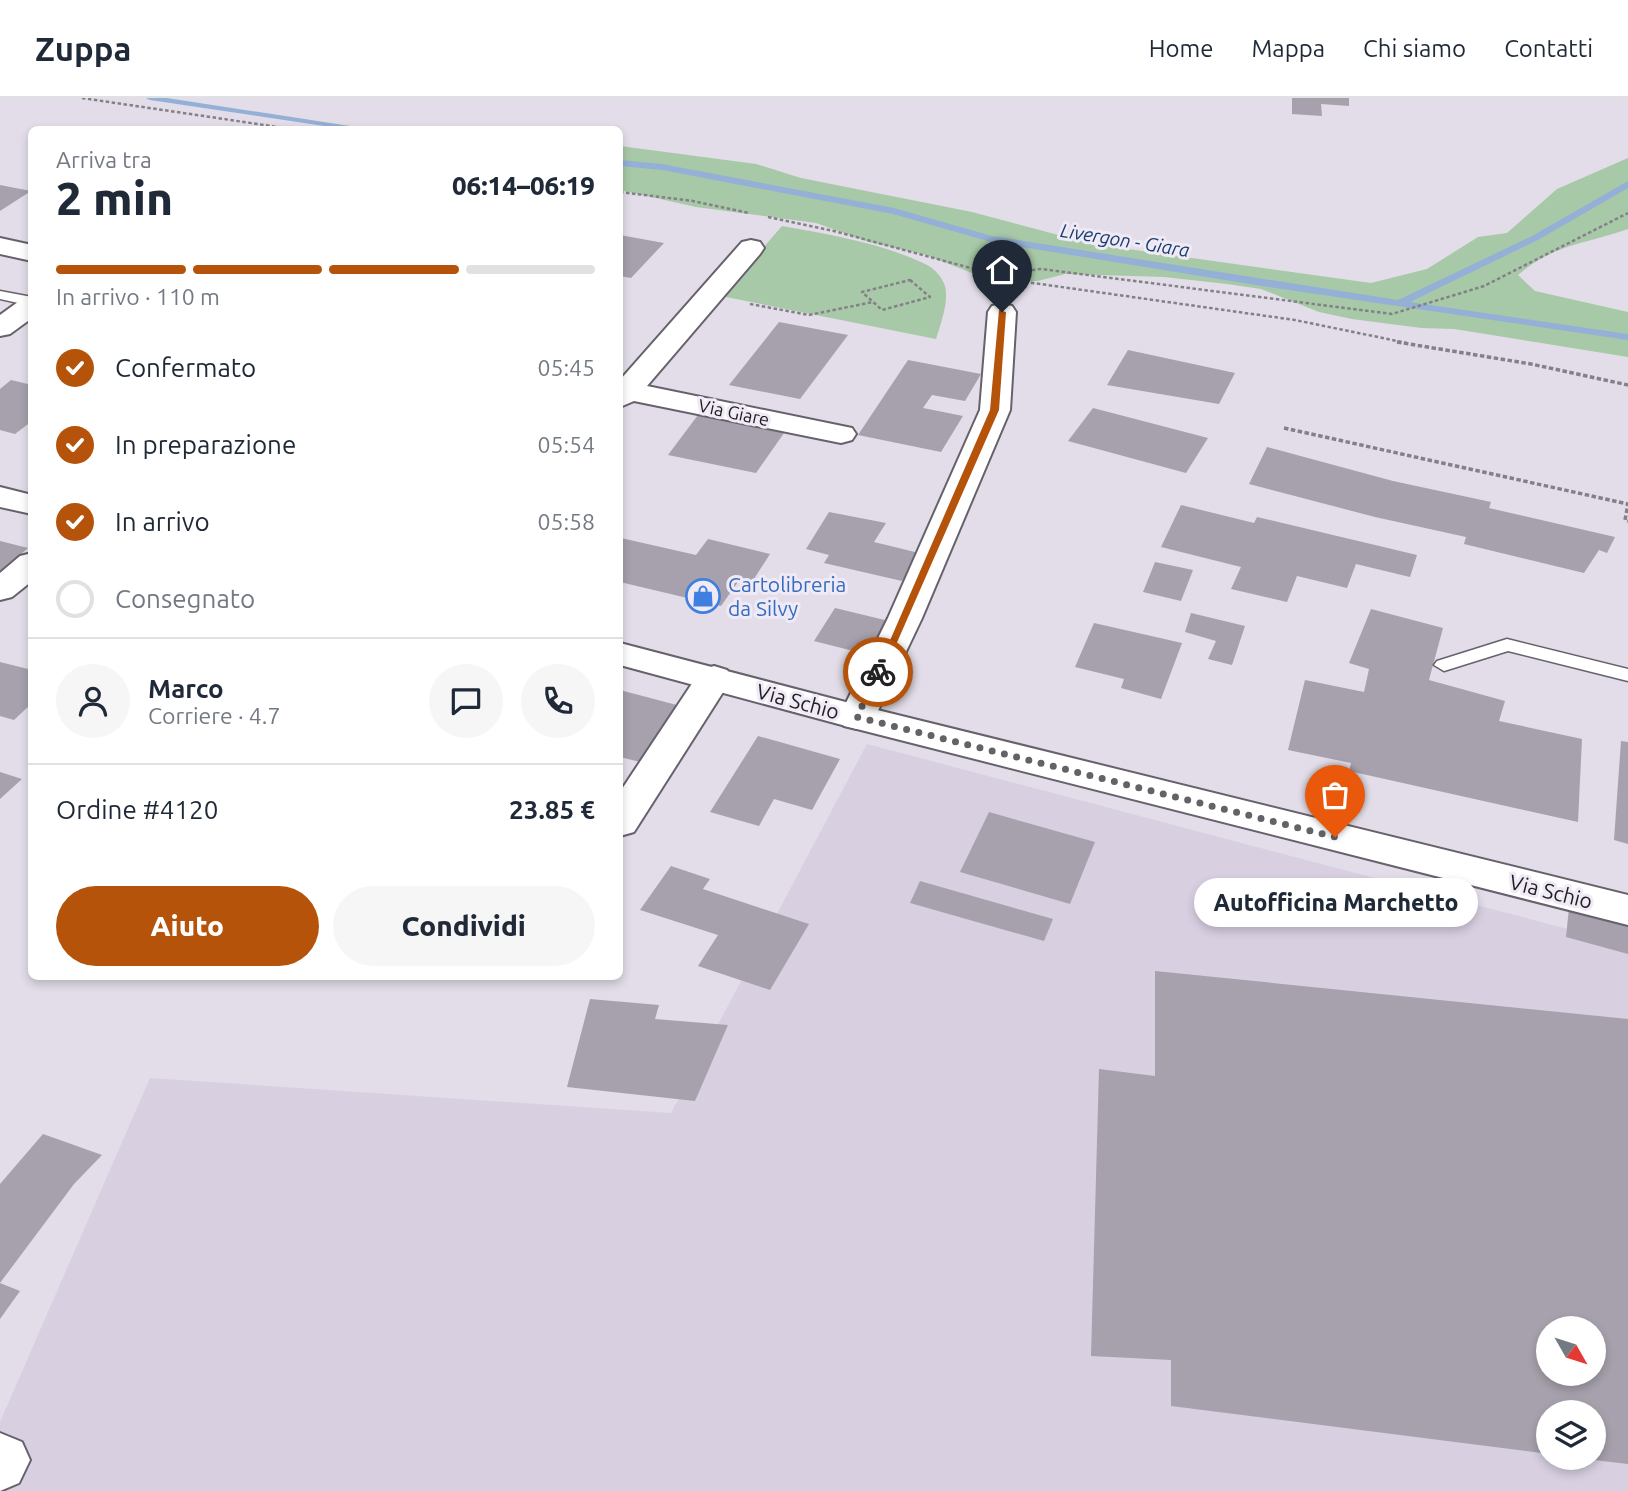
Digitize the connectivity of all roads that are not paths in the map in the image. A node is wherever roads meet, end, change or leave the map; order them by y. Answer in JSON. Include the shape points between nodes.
{"nodes":[{"id":1,"x":0,"y":246,"type":"edge"},
{"id":2,"x":751,"y":248,"type":"dead end"},
{"id":3,"x":28,"y":252,"type":"edge"},
{"id":4,"x":0,"y":295,"type":"edge"},
{"id":5,"x":28,"y":302,"type":"edge"},
{"id":6,"x":28,"y":306,"type":"edge"},
{"id":7,"x":1002,"y":312,"type":"dead end"},
{"id":8,"x":0,"y":328,"type":"edge"},
{"id":9,"x":623,"y":391,"type":"edge"},
{"id":10,"x":623,"y":392,"type":"edge"},
{"id":11,"x":841,"y":434,"type":"dead end"},
{"id":12,"x":0,"y":497,"type":"edge"},
{"id":13,"x":28,"y":504,"type":"edge"},
{"id":14,"x":28,"y":566,"type":"edge"},
{"id":15,"x":0,"y":590,"type":"edge"},
{"id":16,"x":623,"y":655,"type":"edge"},
{"id":17,"x":1444,"y":664,"type":"dead end"},
{"id":18,"x":1628,"y":675,"type":"edge"},
{"id":19,"x":714,"y":678,"type":"junction"},
{"id":20,"x":857,"y":717,"type":"junction"},
{"id":21,"x":623,"y":817,"type":"edge"},
{"id":22,"x":1628,"y":910,"type":"edge"},
{"id":23,"x":0,"y":1459,"type":"edge"},
{"id":24,"x":0,"y":1465,"type":"edge"}],
"edges":[{"from":1,"to":3,"type":"street"},
{"from":2,"to":9,"type":"street","name":"Via Giare"},
{"from":4,"to":5,"type":"lane"},
{"from":6,"to":8,"type":"street"},
{"from":7,"to":20,"type":"street","via":[[995,410]]},
{"from":10,"to":11,"type":"street","name":"Via Giare"},
{"from":12,"to":13,"type":"street"},
{"from":14,"to":15,"type":"street"},
{"from":16,"to":19,"type":"street","name":"Via Schio"},
{"from":17,"to":18,"type":"lane","via":[[1507,645]]},
{"from":19,"to":20,"type":"street","name":"Via Schio"},
{"from":19,"to":21,"type":"street"},
{"from":20,"to":22,"type":"street","name":"Via Schio"},
{"from":23,"to":24,"type":"street"}]}
